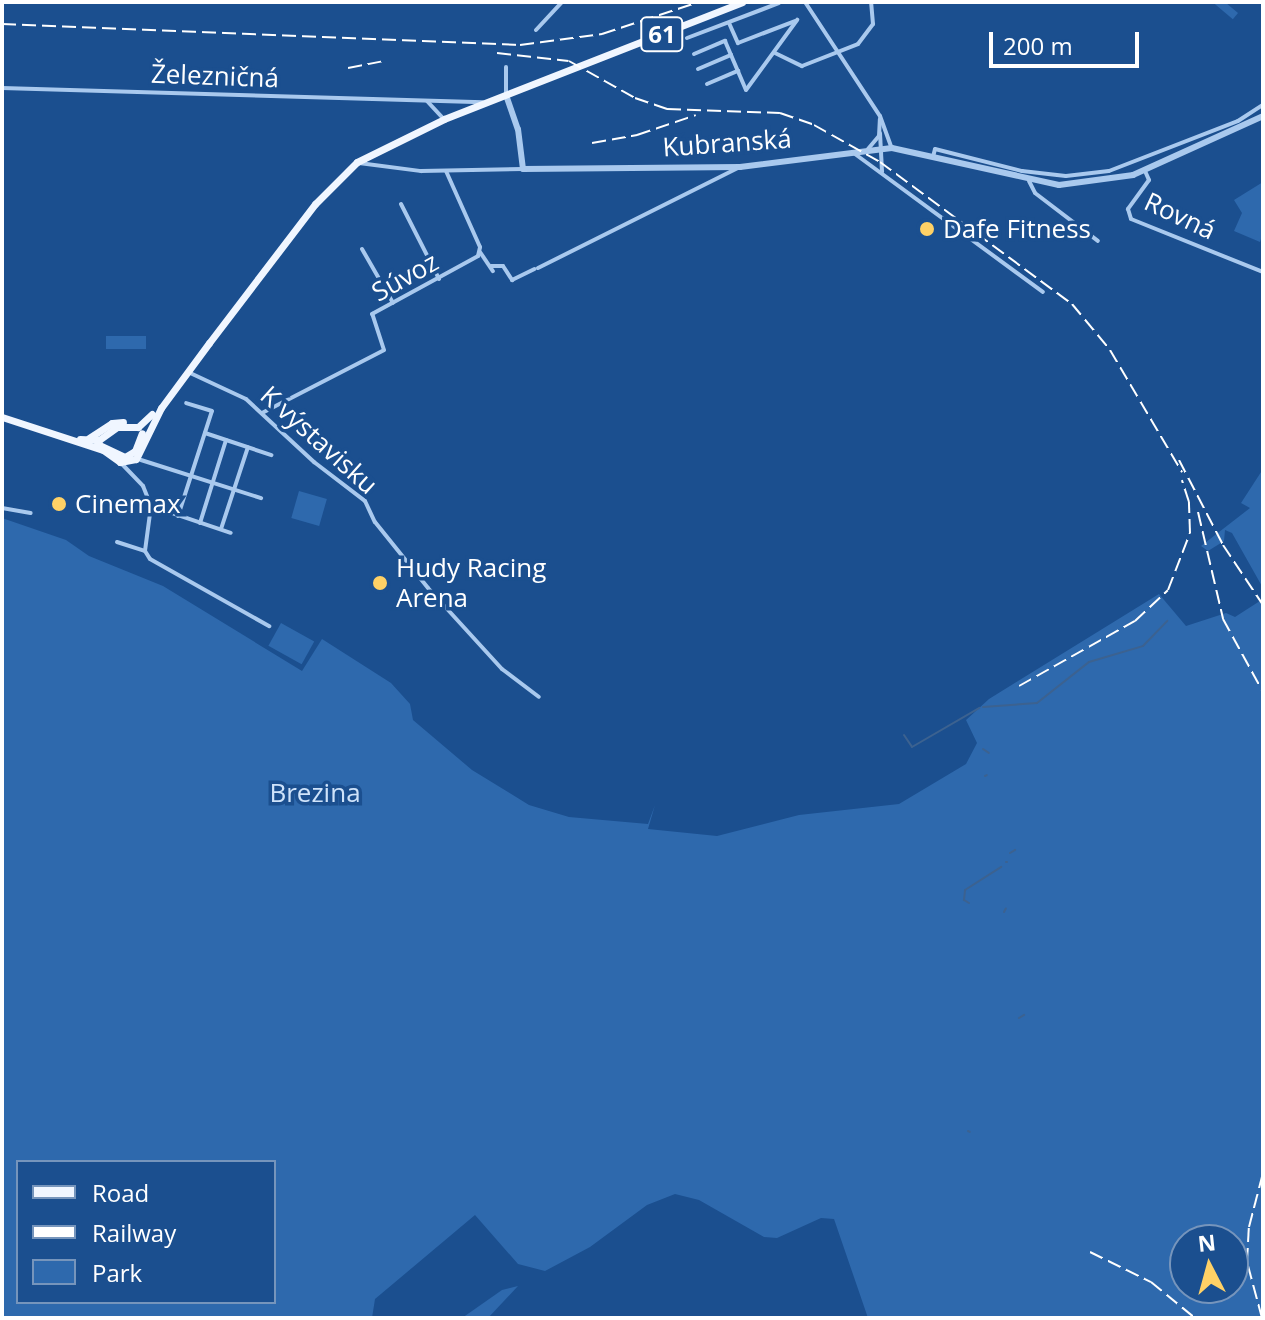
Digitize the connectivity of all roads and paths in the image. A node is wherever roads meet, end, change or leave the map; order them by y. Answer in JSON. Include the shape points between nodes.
{"nodes":[{"id":1,"x":562,"y":2,"type":"edge"},
{"id":2,"x":742,"y":2,"type":"edge"},
{"id":3,"x":805,"y":2,"type":"edge"},
{"id":4,"x":871,"y":2,"type":"edge"},
{"id":5,"x":779,"y":3,"type":"edge"},
{"id":6,"x":729,"y":22,"type":"junction"},
{"id":7,"x":779,"y":27,"type":"junction"},
{"id":8,"x":536,"y":30,"type":"dead end"},
{"id":9,"x":687,"y":38,"type":"dead end"},
{"id":10,"x":783,"y":42,"type":"junction"},
{"id":11,"x":775,"y":53,"type":"junction"},
{"id":12,"x":837,"y":53,"type":"junction"},
{"id":13,"x":694,"y":54,"type":"dead end"},
{"id":14,"x":731,"y":55,"type":"junction"},
{"id":15,"x":506,"y":67,"type":"dead end"},
{"id":16,"x":698,"y":69,"type":"dead end"},
{"id":17,"x":738,"y":71,"type":"junction"},
{"id":18,"x":707,"y":84,"type":"dead end"},
{"id":19,"x":2,"y":88,"type":"edge"},
{"id":20,"x":506,"y":95,"type":"junction"},
{"id":21,"x":427,"y":101,"type":"junction"},
{"id":22,"x":486,"y":102,"type":"junction"},
{"id":23,"x":1263,"y":105,"type":"edge"},
{"id":24,"x":880,"y":116,"type":"junction"},
{"id":25,"x":1263,"y":116,"type":"edge"},
{"id":26,"x":444,"y":119,"type":"junction"},
{"id":27,"x":1238,"y":121,"type":"junction"},
{"id":28,"x":1242,"y":129,"type":"junction"},
{"id":29,"x":880,"y":133,"type":"junction"},
{"id":30,"x":1194,"y":139,"type":"junction"},
{"id":31,"x":883,"y":148,"type":"junction"},
{"id":32,"x":892,"y":148,"type":"junction"},
{"id":33,"x":1199,"y":149,"type":"junction"},
{"id":34,"x":865,"y":150,"type":"junction"},
{"id":35,"x":853,"y":152,"type":"junction"},
{"id":36,"x":1153,"y":156,"type":"junction"},
{"id":37,"x":933,"y":157,"type":"junction"},
{"id":38,"x":977,"y":159,"type":"junction"},
{"id":39,"x":357,"y":162,"type":"junction"},
{"id":40,"x":1157,"y":166,"type":"junction"},
{"id":41,"x":740,"y":167,"type":"junction"},
{"id":42,"x":975,"y":168,"type":"junction"},
{"id":43,"x":523,"y":169,"type":"junction"},
{"id":44,"x":446,"y":171,"type":"junction"},
{"id":45,"x":1022,"y":171,"type":"junction"},
{"id":46,"x":1109,"y":171,"type":"junction"},
{"id":47,"x":1145,"y":171,"type":"junction"},
{"id":48,"x":883,"y":175,"type":"junction"},
{"id":49,"x":1066,"y":176,"type":"junction"},
{"id":50,"x":1020,"y":180,"type":"junction"},
{"id":51,"x":1029,"y":181,"type":"junction"},
{"id":52,"x":1111,"y":181,"type":"junction"},
{"id":53,"x":1067,"y":185,"type":"junction"},
{"id":54,"x":401,"y":204,"type":"dead end"},
{"id":55,"x":1098,"y":241,"type":"dead end"},
{"id":56,"x":362,"y":249,"type":"dead end"},
{"id":57,"x":480,"y":252,"type":"junction"},
{"id":58,"x":1263,"y":272,"type":"edge"},
{"id":59,"x":439,"y":279,"type":"junction"},
{"id":60,"x":1043,"y":292,"type":"dead end"},
{"id":61,"x":393,"y":303,"type":"junction"},
{"id":62,"x":188,"y":372,"type":"junction"},
{"id":63,"x":186,"y":403,"type":"dead end"},
{"id":64,"x":262,"y":413,"type":"junction"},
{"id":65,"x":2,"y":417,"type":"edge"},
{"id":66,"x":153,"y":417,"type":"junction"},
{"id":67,"x":118,"y":422,"type":"junction"},
{"id":68,"x":129,"y":427,"type":"junction"},
{"id":69,"x":205,"y":433,"type":"junction"},
{"id":70,"x":106,"y":436,"type":"junction"},
{"id":71,"x":226,"y":440,"type":"junction"},
{"id":72,"x":83,"y":441,"type":"junction"},
{"id":73,"x":138,"y":442,"type":"junction"},
{"id":74,"x":248,"y":447,"type":"junction"},
{"id":75,"x":108,"y":450,"type":"junction"},
{"id":76,"x":271,"y":455,"type":"dead end"},
{"id":77,"x":135,"y":461,"type":"junction"},
{"id":78,"x":120,"y":462,"type":"junction"},
{"id":79,"x":191,"y":476,"type":"junction"},
{"id":80,"x":137,"y":478,"type":"junction"},
{"id":81,"x":212,"y":483,"type":"junction"},
{"id":82,"x":234,"y":490,"type":"junction"},
{"id":83,"x":261,"y":498,"type":"dead end"},
{"id":84,"x":151,"y":506,"type":"junction"},
{"id":85,"x":2,"y":508,"type":"edge"},
{"id":86,"x":31,"y":513,"type":"dead end"},
{"id":87,"x":178,"y":516,"type":"junction"},
{"id":88,"x":200,"y":523,"type":"junction"},
{"id":89,"x":221,"y":529,"type":"junction"},
{"id":90,"x":231,"y":533,"type":"dead end"},
{"id":91,"x":117,"y":542,"type":"dead end"},
{"id":92,"x":145,"y":551,"type":"junction"},
{"id":93,"x":269,"y":626,"type":"dead end"},
{"id":94,"x":539,"y":697,"type":"dead end"}],
"edges":[{"from":1,"to":8,"type":"street"},
{"from":2,"to":20,"type":"main road","number":"61"},
{"from":3,"to":12,"type":"street"},
{"from":4,"to":12,"type":"street","via":[[870,32]]},
{"from":5,"to":6,"type":"street"},
{"from":6,"to":7,"type":"street","via":[[738,43]]},
{"from":6,"to":9,"type":"street"},
{"from":7,"to":10,"type":"street"},
{"from":7,"to":10,"type":"street","via":[[797,20]]},
{"from":10,"to":11,"type":"street"},
{"from":11,"to":12,"type":"street","via":[[798,66]]},
{"from":11,"to":17,"type":"street","via":[[746,93]]},
{"from":12,"to":24,"type":"street"},
{"from":13,"to":14,"type":"street","via":[[725,41]]},
{"from":14,"to":16,"type":"street"},
{"from":14,"to":17,"type":"street"},
{"from":15,"to":20,"type":"street"},
{"from":17,"to":18,"type":"street"},
{"from":19,"to":21,"type":"street","name":"Železničná"},
{"from":20,"to":22,"type":"main road","number":"61"},
{"from":20,"to":43,"type":"street","via":[[518,129]]},
{"from":21,"to":22,"type":"street","name":"Železničná"},
{"from":21,"to":26,"type":"street"},
{"from":22,"to":26,"type":"main road","number":"61"},
{"from":23,"to":27,"type":"street","name":"Kubranská"},
{"from":24,"to":29,"type":"street"},
{"from":24,"to":32,"type":"street"},
{"from":25,"to":28,"type":"street","name":"Kubranská"},
{"from":26,"to":39,"type":"main road","number":"61"},
{"from":27,"to":28,"type":"street"},
{"from":27,"to":30,"type":"street","name":"Kubranská"},
{"from":28,"to":33,"type":"street","name":"Kubranská"},
{"from":29,"to":31,"type":"street"},
{"from":29,"to":34,"type":"street"},
{"from":30,"to":33,"type":"street"},
{"from":30,"to":36,"type":"street","name":"Kubranská"},
{"from":31,"to":32,"type":"street","name":"Kubranská"},
{"from":31,"to":34,"type":"street","name":"Kubranská"},
{"from":31,"to":48,"type":"street"},
{"from":32,"to":37,"type":"street","name":"Kubranská"},
{"from":33,"to":40,"type":"street","name":"Kubranská"},
{"from":34,"to":35,"type":"street","name":"Kubranská"},
{"from":35,"to":41,"type":"street","name":"Kubranská"},
{"from":35,"to":48,"type":"street"},
{"from":36,"to":40,"type":"street"},
{"from":36,"to":46,"type":"street","name":"Kubranská"},
{"from":37,"to":38,"type":"street","name":"Kubranská","via":[[935,149]]},
{"from":37,"to":42,"type":"street","name":"Kubranská"},
{"from":38,"to":42,"type":"street"},
{"from":38,"to":45,"type":"street","name":"Kubranská"},
{"from":39,"to":44,"type":"street","name":"Kubranská"},
{"from":39,"to":62,"type":"main road","number":"61","via":[[315,204]]},
{"from":40,"to":47,"type":"street","name":"Kubranská"},
{"from":41,"to":43,"type":"street","name":"Kubranská"},
{"from":41,"to":57,"type":"street","via":[[512,280],[503,266],[492,269]]},
{"from":42,"to":50,"type":"street","name":"Kubranská"},
{"from":43,"to":44,"type":"street","name":"Kubranská"},
{"from":44,"to":57,"type":"street"},
{"from":45,"to":49,"type":"street","name":"Kubranská"},
{"from":45,"to":50,"type":"street"},
{"from":46,"to":49,"type":"street","name":"Kubranská"},
{"from":46,"to":52,"type":"street"},
{"from":47,"to":52,"type":"street","name":"Kubranská"},
{"from":47,"to":58,"type":"street","name":"Rovná","via":[[1149,180],[1128,209],[1131,219]]},
{"from":48,"to":60,"type":"street"},
{"from":49,"to":53,"type":"street"},
{"from":50,"to":51,"type":"street","name":"Kubranská"},
{"from":51,"to":53,"type":"street","name":"Kubranská"},
{"from":51,"to":55,"type":"street","via":[[1035,193]]},
{"from":52,"to":53,"type":"street","name":"Kubranská"},
{"from":54,"to":59,"type":"street"},
{"from":56,"to":61,"type":"street"},
{"from":57,"to":59,"type":"street","name":"Súvoz"},
{"from":59,"to":61,"type":"street","name":"Súvoz"},
{"from":61,"to":64,"type":"street","name":"Súvoz","via":[[370,319],[384,350]]},
{"from":62,"to":64,"type":"street","name":"K výstavisku","via":[[235,391]]},
{"from":62,"to":66,"type":"main road","number":"61"},
{"from":63,"to":69,"type":"street","via":[[212,411]]},
{"from":64,"to":94,"type":"street","name":"K výstavisku","via":[[365,501],[428,588],[502,669]]},
{"from":65,"to":72,"type":"main road"},
{"from":66,"to":67,"type":"main road"},
{"from":66,"to":68,"type":"main road"},
{"from":66,"to":73,"type":"main road","number":"61"},
{"from":66,"to":77,"type":"main road","number":"61"},
{"from":67,"to":68,"type":"main road"},
{"from":67,"to":72,"type":"main road"},
{"from":68,"to":70,"type":"main road","via":[[117,427]]},
{"from":68,"to":73,"type":"main road"},
{"from":69,"to":71,"type":"street"},
{"from":69,"to":79,"type":"street"},
{"from":70,"to":72,"type":"main road"},
{"from":70,"to":75,"type":"main road"},
{"from":71,"to":74,"type":"street"},
{"from":71,"to":81,"type":"street"},
{"from":72,"to":75,"type":"main road"},
{"from":73,"to":77,"type":"main road","number":"61"},
{"from":74,"to":76,"type":"street"},
{"from":74,"to":82,"type":"street"},
{"from":75,"to":77,"type":"main road"},
{"from":75,"to":78,"type":"main road"},
{"from":77,"to":78,"type":"main road"},
{"from":77,"to":79,"type":"street"},
{"from":77,"to":80,"type":"street"},
{"from":78,"to":80,"type":"street"},
{"from":79,"to":81,"type":"street"},
{"from":79,"to":87,"type":"street"},
{"from":80,"to":84,"type":"street"},
{"from":81,"to":82,"type":"street"},
{"from":81,"to":88,"type":"street"},
{"from":82,"to":83,"type":"street"},
{"from":82,"to":89,"type":"street"},
{"from":84,"to":87,"type":"street"},
{"from":84,"to":92,"type":"street"},
{"from":85,"to":86,"type":"street"},
{"from":87,"to":88,"type":"street"},
{"from":88,"to":89,"type":"street"},
{"from":89,"to":90,"type":"street"},
{"from":91,"to":92,"type":"street"},
{"from":92,"to":93,"type":"street"}]}
